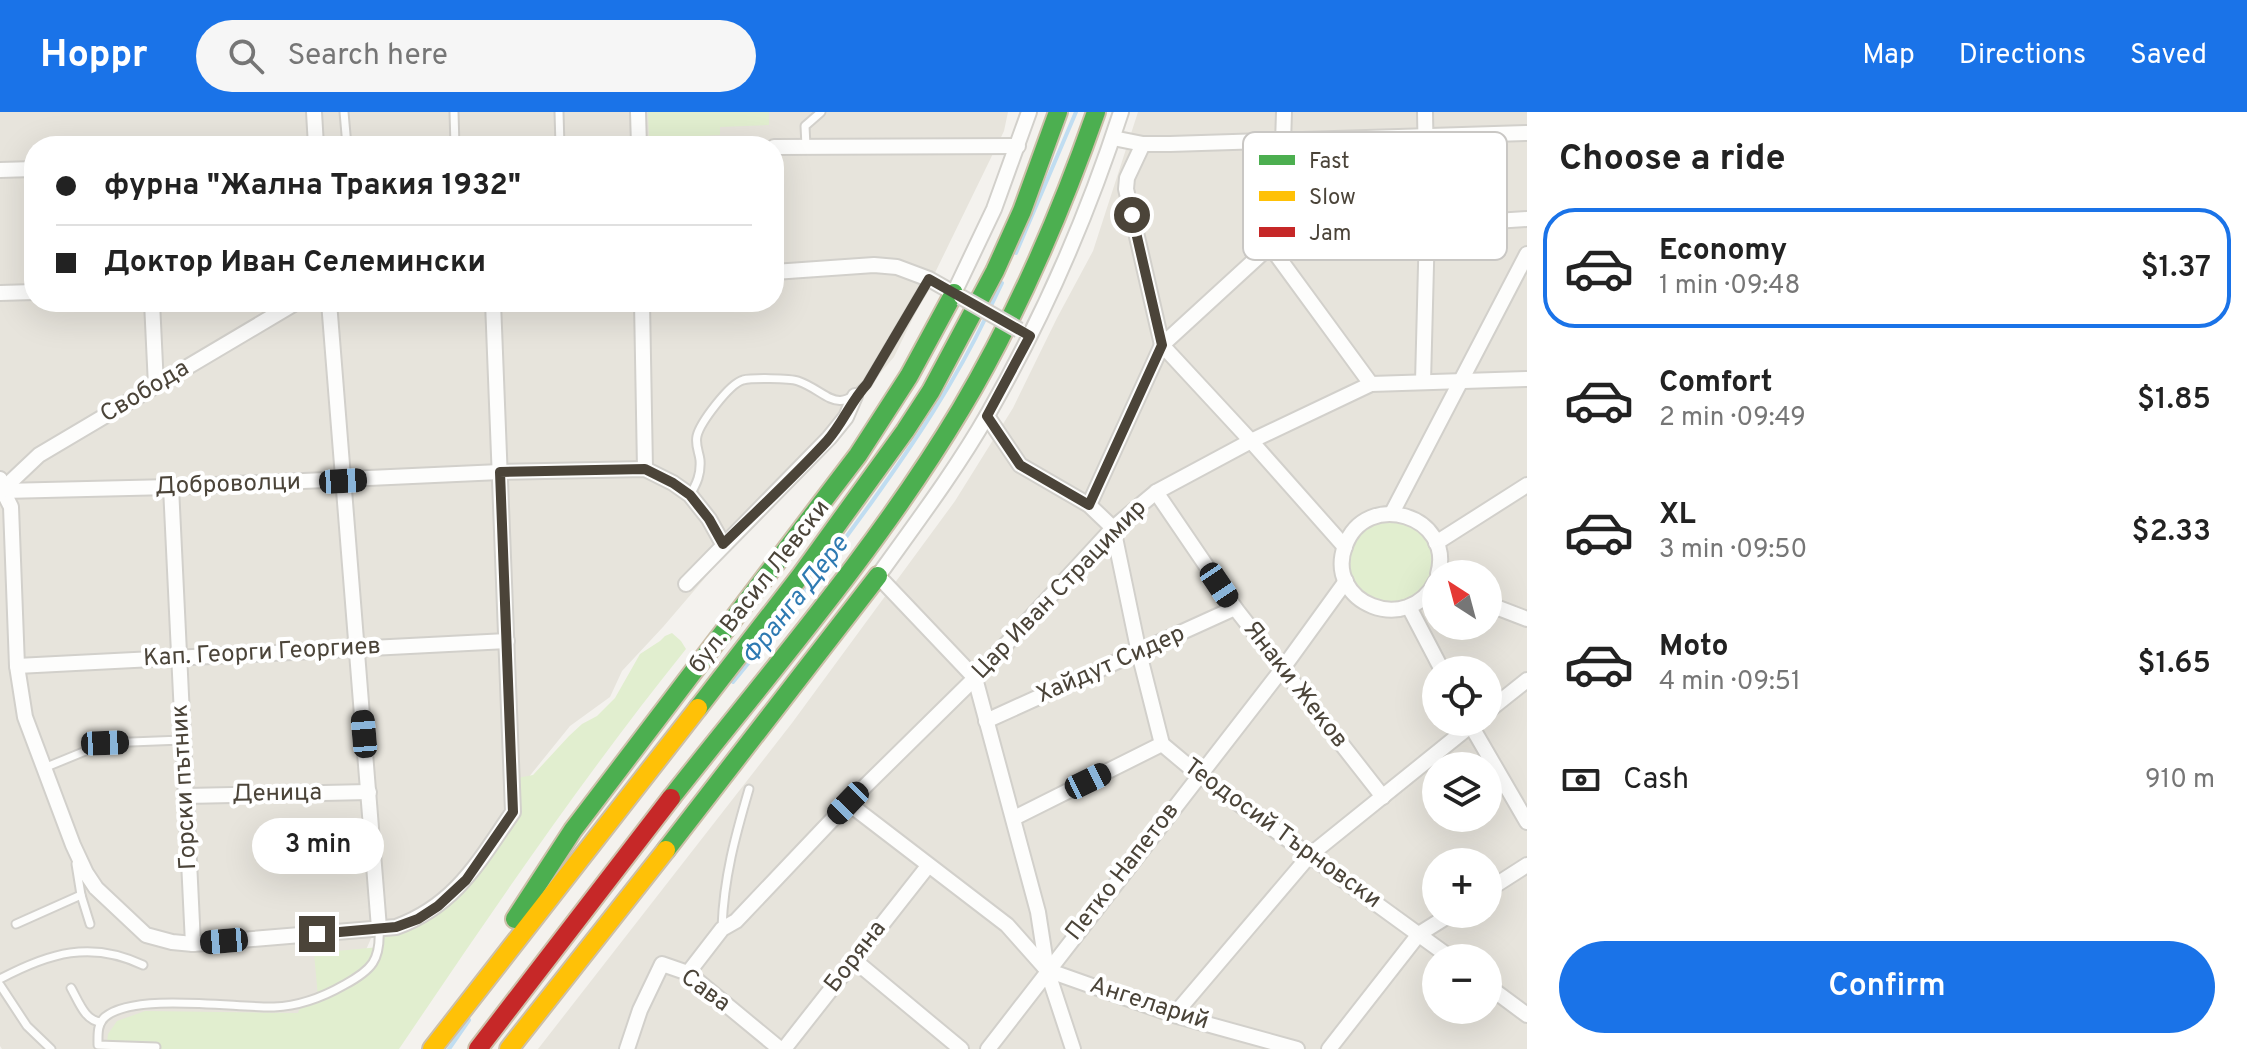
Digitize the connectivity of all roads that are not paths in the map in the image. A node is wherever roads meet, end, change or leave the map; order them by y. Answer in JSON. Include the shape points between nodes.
{"nodes":[{"id":1,"x":314,"y":112,"type":"edge"},
{"id":2,"x":344,"y":112,"type":"edge"},
{"id":3,"x":454,"y":112,"type":"edge"},
{"id":4,"x":559,"y":112,"type":"edge"},
{"id":5,"x":638,"y":112,"type":"edge"},
{"id":6,"x":821,"y":112,"type":"edge"},
{"id":7,"x":1029,"y":112,"type":"edge"},
{"id":8,"x":1058,"y":112,"type":"edge"},
{"id":9,"x":1096,"y":112,"type":"edge"},
{"id":10,"x":1121,"y":112,"type":"edge"},
{"id":11,"x":1284,"y":112,"type":"edge"},
{"id":12,"x":1425,"y":112,"type":"edge"},
{"id":13,"x":1283,"y":132,"type":"edge"},
{"id":14,"x":1426,"y":132,"type":"edge"},
{"id":15,"x":1527,"y":133,"type":"edge"},
{"id":16,"x":1507,"y":134,"type":"edge"},
{"id":17,"x":315,"y":136,"type":"edge"},
{"id":18,"x":346,"y":136,"type":"edge"},
{"id":19,"x":455,"y":136,"type":"edge"},
{"id":20,"x":560,"y":136,"type":"edge"},
{"id":21,"x":639,"y":136,"type":"edge"},
{"id":22,"x":1113,"y":138,"type":"junction"},
{"id":23,"x":1243,"y":140,"type":"edge"},
{"id":24,"x":1143,"y":144,"type":"junction"},
{"id":25,"x":1018,"y":146,"type":"junction"},
{"id":26,"x":784,"y":147,"type":"edge"},
{"id":27,"x":806,"y":148,"type":"junction"},
{"id":28,"x":24,"y":169,"type":"edge"},
{"id":29,"x":0,"y":170,"type":"edge"},
{"id":30,"x":1527,"y":219,"type":"edge"},
{"id":31,"x":1507,"y":221,"type":"edge"},
{"id":32,"x":1527,"y":254,"type":"edge"},
{"id":33,"x":1253,"y":260,"type":"edge"},
{"id":34,"x":1288,"y":260,"type":"edge"},
{"id":35,"x":1426,"y":260,"type":"edge"},
{"id":36,"x":784,"y":271,"type":"edge"},
{"id":37,"x":929,"y":279,"type":"junction"},
{"id":38,"x":24,"y":292,"type":"edge"},
{"id":39,"x":0,"y":293,"type":"edge"},
{"id":40,"x":957,"y":295,"type":"junction"},
{"id":41,"x":152,"y":312,"type":"edge"},
{"id":42,"x":280,"y":312,"type":"edge"},
{"id":43,"x":330,"y":312,"type":"edge"},
{"id":44,"x":493,"y":312,"type":"edge"},
{"id":45,"x":642,"y":312,"type":"edge"},
{"id":46,"x":1024,"y":333,"type":"junction"},
{"id":47,"x":1162,"y":345,"type":"junction"},
{"id":48,"x":1527,"y":379,"type":"edge"},
{"id":49,"x":1423,"y":382,"type":"junction"},
{"id":50,"x":1460,"y":382,"type":"junction"},
{"id":51,"x":1371,"y":384,"type":"junction"},
{"id":52,"x":156,"y":386,"type":"junction"},
{"id":53,"x":855,"y":396,"type":"junction"},
{"id":54,"x":987,"y":416,"type":"junction"},
{"id":55,"x":1251,"y":441,"type":"junction"},
{"id":56,"x":645,"y":469,"type":"junction"},
{"id":57,"x":500,"y":472,"type":"junction"},
{"id":58,"x":343,"y":481,"type":"junction"},
{"id":59,"x":1527,"y":485,"type":"edge"},
{"id":60,"x":1,"y":487,"type":"edge"},
{"id":61,"x":171,"y":487,"type":"junction"},
{"id":62,"x":1156,"y":492,"type":"junction"},
{"id":63,"x":690,"y":495,"type":"junction"},
{"id":64,"x":1089,"y":505,"type":"junction"},
{"id":65,"x":6,"y":512,"type":"edge"},
{"id":66,"x":1392,"y":513,"type":"junction"},
{"id":67,"x":1113,"y":528,"type":"junction"},
{"id":68,"x":1436,"y":543,"type":"junction"},
{"id":69,"x":723,"y":544,"type":"junction"},
{"id":70,"x":1345,"y":547,"type":"junction"},
{"id":71,"x":1439,"y":560,"type":"edge"},
{"id":72,"x":878,"y":576,"type":"junction"},
{"id":73,"x":1346,"y":581,"type":"junction"},
{"id":74,"x":686,"y":584,"type":"dead end"},
{"id":75,"x":1422,"y":599,"type":"edge"},
{"id":76,"x":1409,"y":607,"type":"junction"},
{"id":77,"x":1235,"y":608,"type":"junction"},
{"id":78,"x":1502,"y":609,"type":"edge"},
{"id":79,"x":1527,"y":619,"type":"edge"},
{"id":80,"x":507,"y":641,"type":"junction"},
{"id":81,"x":357,"y":648,"type":"junction"},
{"id":82,"x":1139,"y":653,"type":"junction"},
{"id":83,"x":178,"y":656,"type":"junction"},
{"id":84,"x":1435,"y":656,"type":"edge"},
{"id":85,"x":17,"y":666,"type":"junction"},
{"id":86,"x":1283,"y":668,"type":"junction"},
{"id":87,"x":975,"y":678,"type":"junction"},
{"id":88,"x":1527,"y":680,"type":"edge"},
{"id":89,"x":1502,"y":700,"type":"edge"},
{"id":90,"x":986,"y":721,"type":"junction"},
{"id":91,"x":1456,"y":736,"type":"edge"},
{"id":92,"x":1478,"y":736,"type":"edge"},
{"id":93,"x":182,"y":740,"type":"junction"},
{"id":94,"x":1162,"y":744,"type":"junction"},
{"id":95,"x":44,"y":768,"type":"junction"},
{"id":96,"x":1199,"y":775,"type":"junction"},
{"id":97,"x":749,"y":789,"type":"dead end"},
{"id":98,"x":369,"y":792,"type":"junction"},
{"id":99,"x":186,"y":796,"type":"junction"},
{"id":100,"x":1383,"y":797,"type":"junction"},
{"id":101,"x":848,"y":803,"type":"junction"},
{"id":102,"x":1014,"y":818,"type":"junction"},
{"id":103,"x":1527,"y":822,"type":"edge"},
{"id":104,"x":73,"y":845,"type":"junction"},
{"id":105,"x":1310,"y":855,"type":"junction"},
{"id":106,"x":1527,"y":865,"type":"edge"},
{"id":107,"x":928,"y":866,"type":"junction"},
{"id":108,"x":1502,"y":881,"type":"edge"},
{"id":109,"x":81,"y":895,"type":"junction"},
{"id":110,"x":16,"y":924,"type":"dead end"},
{"id":111,"x":90,"y":924,"type":"dead end"},
{"id":112,"x":379,"y":928,"type":"junction"},
{"id":113,"x":1429,"y":928,"type":"edge"},
{"id":114,"x":722,"y":929,"type":"junction"},
{"id":115,"x":1419,"y":934,"type":"junction"},
{"id":116,"x":193,"y":944,"type":"junction"},
{"id":117,"x":1432,"y":944,"type":"edge"},
{"id":118,"x":854,"y":960,"type":"junction"},
{"id":119,"x":143,"y":965,"type":"dead end"},
{"id":120,"x":1047,"y":970,"type":"junction"},
{"id":121,"x":688,"y":973,"type":"junction"},
{"id":122,"x":0,"y":982,"type":"edge"},
{"id":123,"x":71,"y":988,"type":"dead end"},
{"id":124,"x":1502,"y":996,"type":"edge"},
{"id":125,"x":1174,"y":1015,"type":"junction"},
{"id":126,"x":1527,"y":1015,"type":"edge"},
{"id":127,"x":101,"y":1022,"type":"junction"},
{"id":128,"x":444,"y":1033,"type":"junction"},
{"id":129,"x":97,"y":1047,"type":"edge"},
{"id":130,"x":156,"y":1047,"type":"edge"},
{"id":131,"x":51,"y":1049,"type":"edge"},
{"id":132,"x":432,"y":1049,"type":"edge"},
{"id":133,"x":478,"y":1049,"type":"edge"},
{"id":134,"x":509,"y":1049,"type":"edge"},
{"id":135,"x":627,"y":1049,"type":"edge"},
{"id":136,"x":782,"y":1049,"type":"edge"},
{"id":137,"x":961,"y":1049,"type":"edge"},
{"id":138,"x":988,"y":1049,"type":"edge"},
{"id":139,"x":1073,"y":1049,"type":"edge"},
{"id":140,"x":1297,"y":1049,"type":"edge"},
{"id":141,"x":1329,"y":1049,"type":"edge"}],
"edges":[{"from":1,"to":17,"type":"street"},
{"from":2,"to":18,"type":"lane"},
{"from":3,"to":19,"type":"lane"},
{"from":4,"to":20,"type":"lane"},
{"from":5,"to":21,"type":"street"},
{"from":6,"to":27,"type":"lane","via":[[805,126]]},
{"from":7,"to":25,"type":"street"},
{"from":8,"to":128,"type":"highway","name":"бул. Васил Левски","via":[[995,271],[905,431],[801,575]]},
{"from":9,"to":133,"type":"highway","via":[[1023,294],[936,450]]},
{"from":10,"to":22,"type":"street"},
{"from":11,"to":13,"type":"street"},
{"from":12,"to":14,"type":"street"},
{"from":15,"to":16,"type":"street"},
{"from":22,"to":24,"type":"street"},
{"from":22,"to":46,"type":"street","via":[[1050,297]]},
{"from":23,"to":24,"type":"street"},
{"from":24,"to":47,"type":"street","via":[[1126,189]]},
{"from":25,"to":27,"type":"street"},
{"from":25,"to":40,"type":"street"},
{"from":26,"to":27,"type":"street"},
{"from":28,"to":29,"type":"street"},
{"from":30,"to":31,"type":"street"},
{"from":32,"to":50,"type":"street"},
{"from":33,"to":47,"type":"street"},
{"from":34,"to":51,"type":"street"},
{"from":35,"to":49,"type":"street"},
{"from":36,"to":37,"type":"street","via":[[874,265]]},
{"from":37,"to":40,"type":"street"},
{"from":37,"to":53,"type":"lane"},
{"from":38,"to":39,"type":"street"},
{"from":40,"to":46,"type":"street","bridge":true},
{"from":40,"to":128,"type":"highway","via":[[890,410],[567,839]]},
{"from":41,"to":52,"type":"street"},
{"from":42,"to":52,"type":"street","name":"Свобода"},
{"from":43,"to":58,"type":"street"},
{"from":44,"to":57,"type":"street"},
{"from":45,"to":56,"type":"street"},
{"from":46,"to":54,"type":"street"},
{"from":47,"to":55,"type":"street"},
{"from":47,"to":64,"type":"street"},
{"from":48,"to":50,"type":"street","name":"Цар Иван Страцимир"},
{"from":49,"to":50,"type":"street","name":"Цар Иван Страцимир"},
{"from":49,"to":51,"type":"street","name":"Цар Иван Страцимир"},
{"from":50,"to":66,"type":"street"},
{"from":51,"to":55,"type":"street","name":"Цар Иван Страцимир"},
{"from":52,"to":60,"type":"street","name":"Свобода","via":[[39,455]]},
{"from":53,"to":63,"type":"lane","via":[[842,401],[828,398],[796,380],[734,384],[697,434],[699,480]]},
{"from":53,"to":69,"type":"street","via":[[829,438]]},
{"from":54,"to":64,"type":"street","via":[[1020,465]]},
{"from":54,"to":72,"type":"street"},
{"from":55,"to":62,"type":"street","name":"Цар Иван Страцимир"},
{"from":55,"to":70,"type":"street"},
{"from":56,"to":57,"type":"street","name":"Доброволци"},
{"from":56,"to":63,"type":"street"},
{"from":57,"to":58,"type":"street","name":"Доброволци"},
{"from":57,"to":80,"type":"street"},
{"from":58,"to":61,"type":"street","name":"Доброволци"},
{"from":58,"to":81,"type":"street"},
{"from":59,"to":68,"type":"street"},
{"from":60,"to":61,"type":"street","name":"Доброволци"},
{"from":60,"to":65,"type":"street"},
{"from":61,"to":83,"type":"street","name":"Горски пътник"},
{"from":62,"to":67,"type":"street","name":"Цар Иван Страцимир"},
{"from":62,"to":77,"type":"street","name":"Янаки Жеков"},
{"from":63,"to":69,"type":"street"},
{"from":64,"to":67,"type":"street"},
{"from":65,"to":85,"type":"street"},
{"from":66,"to":68,"type":"street","via":[[1422,524]]},
{"from":66,"to":70,"type":"street","via":[[1363,522]]},
{"from":67,"to":82,"type":"street","name":"Теодосий Търновски"},
{"from":67,"to":87,"type":"street","name":"Цар Иван Страцимир"},
{"from":68,"to":71,"type":"street"},
{"from":69,"to":74,"type":"street"},
{"from":70,"to":73,"type":"street"},
{"from":72,"to":87,"type":"street"},
{"from":72,"to":134,"type":"highway"},
{"from":73,"to":76,"type":"street","via":[[1366,604],[1395,611]]},
{"from":73,"to":86,"type":"street","name":"Петко Напетов"},
{"from":75,"to":76,"type":"street"},
{"from":76,"to":84,"type":"street"},
{"from":77,"to":82,"type":"street","name":"Хайдут Сидер"},
{"from":77,"to":86,"type":"street","name":"Янаки Жеков"},
{"from":78,"to":79,"type":"street"},
{"from":80,"to":81,"type":"street","name":"Кап. Георги Георгиев"},
{"from":80,"to":112,"type":"street","via":[[513,812],[466,880],[438,906],[418,919]]},
{"from":81,"to":83,"type":"street","name":"Кап. Георги Георгиев"},
{"from":81,"to":98,"type":"street"},
{"from":82,"to":90,"type":"street","name":"Хайдут Сидер"},
{"from":82,"to":94,"type":"street","name":"Теодосий Търновски"},
{"from":83,"to":85,"type":"street","name":"Кап. Георги Георгиев"},
{"from":83,"to":93,"type":"street","name":"Горски пътник"},
{"from":85,"to":95,"type":"street","via":[[25,717]]},
{"from":86,"to":96,"type":"street","name":"Петко Напетов"},
{"from":86,"to":100,"type":"street","name":"Янаки Жеков"},
{"from":87,"to":90,"type":"street"},
{"from":87,"to":101,"type":"street","name":"Цар Иван Страцимир"},
{"from":88,"to":89,"type":"street"},
{"from":90,"to":102,"type":"street"},
{"from":91,"to":100,"type":"street"},
{"from":92,"to":103,"type":"street"},
{"from":93,"to":95,"type":"lane","via":[[105,743]]},
{"from":93,"to":99,"type":"street","name":"Горски пътник"},
{"from":94,"to":96,"type":"street","name":"Теодосий Търновски"},
{"from":94,"to":102,"type":"street"},
{"from":95,"to":104,"type":"street"},
{"from":96,"to":105,"type":"street","name":"Теодосий Търновски"},
{"from":96,"to":120,"type":"street","name":"Петко Напетов"},
{"from":97,"to":114,"type":"lane","via":[[729,858]]},
{"from":98,"to":99,"type":"street","name":"Деница"},
{"from":98,"to":112,"type":"street"},
{"from":99,"to":116,"type":"street","name":"Горски пътник"},
{"from":100,"to":105,"type":"street"},
{"from":101,"to":107,"type":"street"},
{"from":101,"to":114,"type":"street","name":"Цар Иван Страцимир","via":[[736,921]]},
{"from":102,"to":120,"type":"street"},
{"from":104,"to":109,"type":"lane"},
{"from":104,"to":116,"type":"street","via":[[96,888],[146,935]]},
{"from":105,"to":115,"type":"street","name":"Теодосий Търновски"},
{"from":105,"to":125,"type":"street"},
{"from":106,"to":108,"type":"street"},
{"from":107,"to":118,"type":"street","name":"Боряна"},
{"from":107,"to":120,"type":"street","via":[[1007,925]]},
{"from":109,"to":110,"type":"lane"},
{"from":109,"to":111,"type":"lane"},
{"from":112,"to":116,"type":"street"},
{"from":112,"to":127,"type":"lane","via":[[378,957],[353,981],[326,995],[277,1007],[131,1006]]},
{"from":113,"to":115,"type":"street"},
{"from":114,"to":121,"type":"street","name":"Цар Иван Страцимир"},
{"from":115,"to":117,"type":"street","name":"Теодосий Търновски"},
{"from":115,"to":141,"type":"street"},
{"from":118,"to":136,"type":"street","name":"Боряна"},
{"from":118,"to":137,"type":"street"},
{"from":119,"to":122,"type":"lane","via":[[99,951],[67,952]]},
{"from":120,"to":125,"type":"street","name":"Ангеларий"},
{"from":120,"to":138,"type":"street","name":"Петко Напетов"},
{"from":120,"to":139,"type":"street"},
{"from":121,"to":135,"type":"street","name":"Сава","via":[[662,964]]},
{"from":121,"to":136,"type":"street","name":"Сава"},
{"from":122,"to":131,"type":"lane","via":[[27,1026]]},
{"from":123,"to":127,"type":"lane","via":[[86,1014]]},
{"from":124,"to":126,"type":"street"},
{"from":125,"to":140,"type":"street","name":"Ангеларий"},
{"from":127,"to":129,"type":"lane"},
{"from":128,"to":132,"type":"highway","name":"бул. Васил Левски"},
{"from":129,"to":130,"type":"lane"}]}
